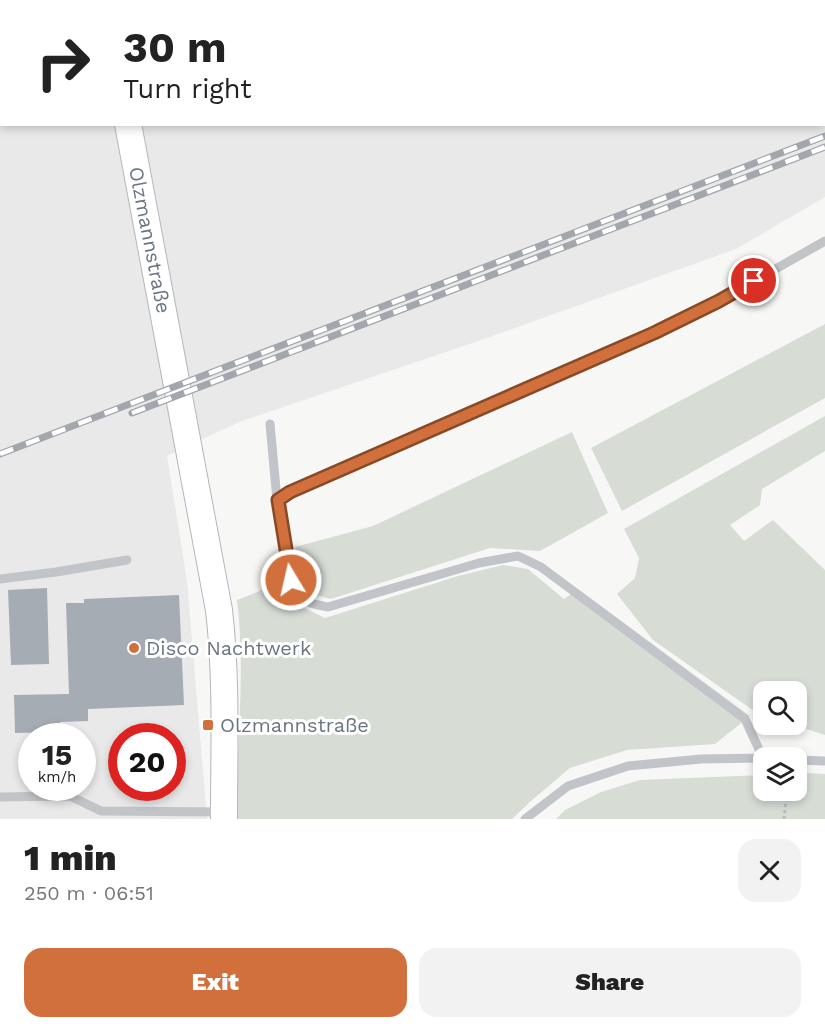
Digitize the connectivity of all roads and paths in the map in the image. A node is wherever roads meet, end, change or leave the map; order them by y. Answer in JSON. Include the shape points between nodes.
{"nodes":[{"id":1,"x":128,"y":126,"type":"edge"},
{"id":2,"x":825,"y":241,"type":"edge"},
{"id":3,"x":270,"y":424,"type":"dead end"},
{"id":4,"x":278,"y":500,"type":"junction"},
{"id":5,"x":127,"y":560,"type":"dead end"},
{"id":6,"x":0,"y":579,"type":"edge"},
{"id":7,"x":758,"y":747,"type":"edge"},
{"id":8,"x":753,"y":758,"type":"edge"},
{"id":9,"x":807,"y":760,"type":"edge"},
{"id":10,"x":825,"y":761,"type":"edge"},
{"id":11,"x":0,"y":797,"type":"edge"},
{"id":12,"x":786,"y":801,"type":"edge"},
{"id":13,"x":101,"y":815,"type":"edge"},
{"id":14,"x":224,"y":816,"type":"edge"},
{"id":15,"x":525,"y":819,"type":"edge"},
{"id":16,"x":784,"y":819,"type":"edge"}],
"edges":[{"from":1,"to":14,"type":"main road","name":"Olzmannstraße","via":[[219,610]]},
{"from":2,"to":4,"type":"lane","via":[[654,333],[299,487]]},
{"from":3,"to":4,"type":"lane"},
{"from":4,"to":7,"type":"lane","via":[[291,580],[298,594],[311,603],[328,607],[479,563],[518,556],[541,567],[746,719]]},
{"from":5,"to":6,"type":"lane"},
{"from":8,"to":15,"type":"lane","via":[[628,766],[568,786]]},
{"from":9,"to":10,"type":"lane"},
{"from":11,"to":13,"type":"lane","via":[[69,796]]},
{"from":12,"to":16,"type":"path"},
{"from":13,"to":14,"type":"lane"}]}
